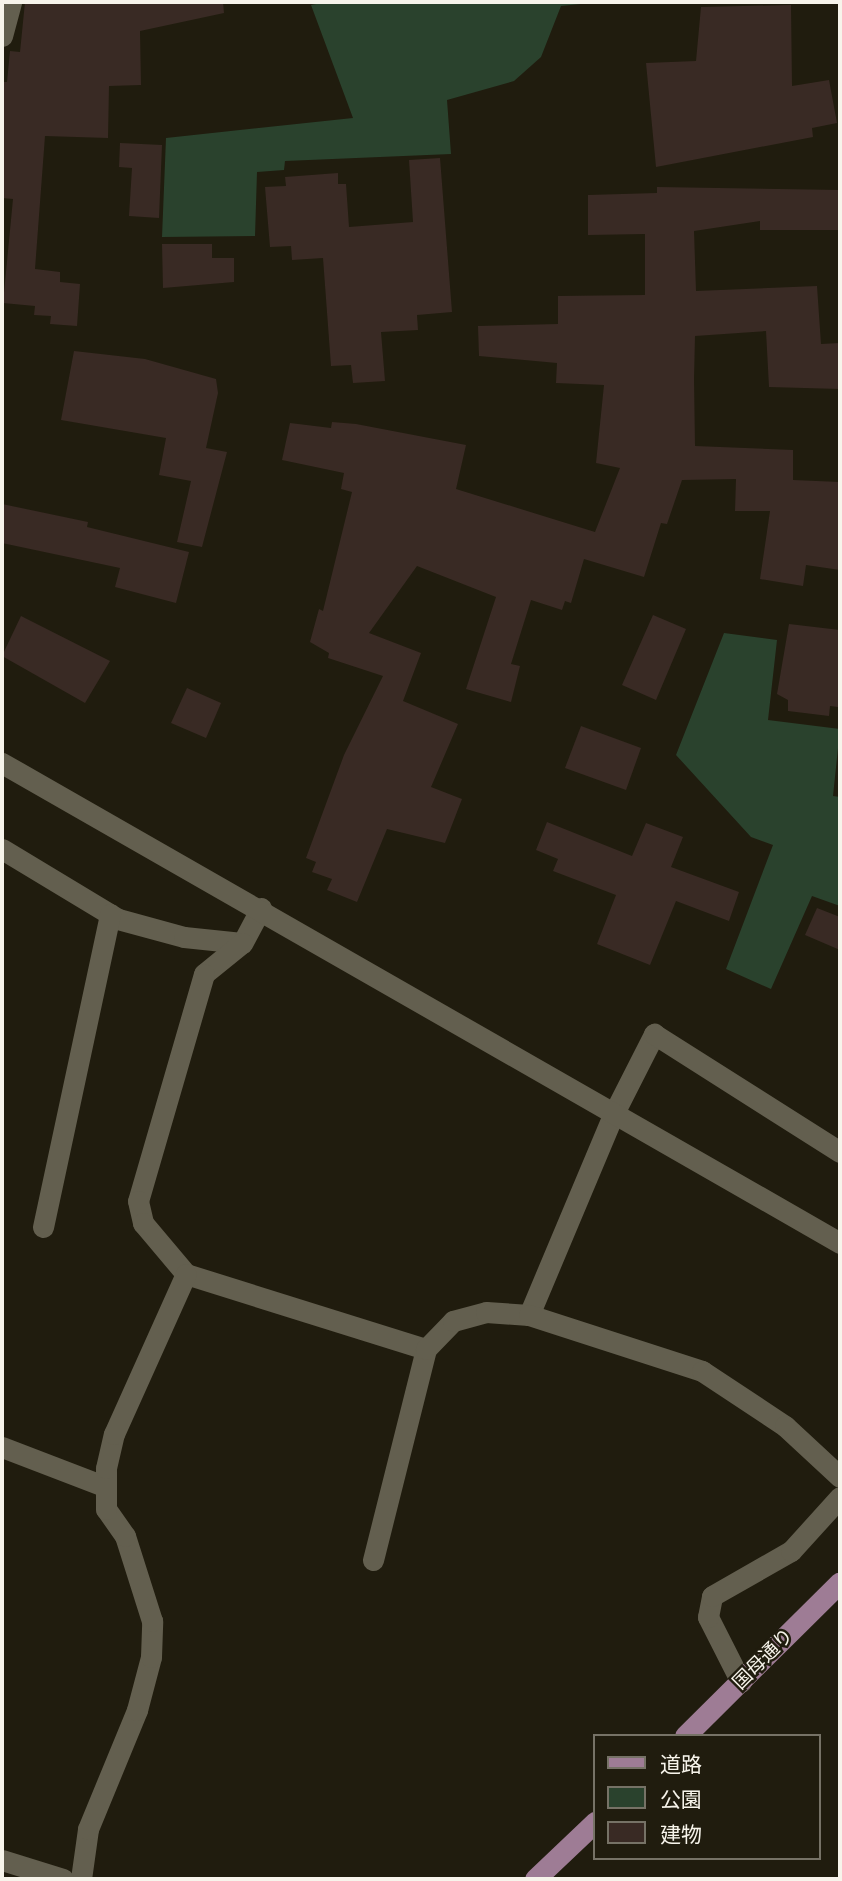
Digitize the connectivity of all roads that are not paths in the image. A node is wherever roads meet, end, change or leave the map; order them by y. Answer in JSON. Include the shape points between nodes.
{"nodes":[{"id":1,"x":11,"y":2,"type":"edge"},
{"id":2,"x":2,"y":36,"type":"edge"},
{"id":3,"x":2,"y":763,"type":"edge"},
{"id":4,"x":2,"y":849,"type":"edge"},
{"id":5,"x":261,"y":908,"type":"junction"},
{"id":6,"x":110,"y":914,"type":"junction"},
{"id":7,"x":242,"y":943,"type":"junction"},
{"id":8,"x":614,"y":1113,"type":"junction"},
{"id":9,"x":840,"y":1152,"type":"edge"},
{"id":10,"x":43,"y":1227,"type":"dead end"},
{"id":11,"x":840,"y":1243,"type":"edge"},
{"id":12,"x":186,"y":1274,"type":"junction"},
{"id":13,"x":528,"y":1315,"type":"junction"},
{"id":14,"x":426,"y":1349,"type":"junction"},
{"id":15,"x":2,"y":1447,"type":"edge"},
{"id":16,"x":840,"y":1478,"type":"edge"},
{"id":17,"x":106,"y":1487,"type":"junction"},
{"id":18,"x":840,"y":1497,"type":"edge"},
{"id":19,"x":373,"y":1560,"type":"dead end"},
{"id":20,"x":840,"y":1582,"type":"edge"},
{"id":21,"x":741,"y":1682,"type":"junction"},
{"id":22,"x":687,"y":1734,"type":"edge"},
{"id":23,"x":594,"y":1823,"type":"edge"},
{"id":24,"x":2,"y":1860,"type":"edge"},
{"id":25,"x":63,"y":1879,"type":"edge"},
{"id":26,"x":81,"y":1879,"type":"edge"},
{"id":27,"x":536,"y":1879,"type":"edge"}],
"edges":[{"from":1,"to":2,"type":"street"},
{"from":3,"to":5,"type":"street"},
{"from":4,"to":6,"type":"street"},
{"from":5,"to":7,"type":"street"},
{"from":5,"to":8,"type":"street"},
{"from":6,"to":7,"type":"street","via":[[184,937]]},
{"from":6,"to":10,"type":"street"},
{"from":7,"to":12,"type":"street","via":[[204,974],[138,1201],[143,1223],[161,1251]]},
{"from":8,"to":9,"type":"street","via":[[654,1034]]},
{"from":8,"to":11,"type":"street"},
{"from":8,"to":13,"type":"street"},
{"from":12,"to":14,"type":"street"},
{"from":12,"to":17,"type":"street","via":[[114,1434]]},
{"from":13,"to":14,"type":"street","via":[[486,1312],[453,1321]]},
{"from":13,"to":16,"type":"street","via":[[702,1371],[785,1426]]},
{"from":14,"to":19,"type":"street"},
{"from":15,"to":17,"type":"street"},
{"from":17,"to":26,"type":"street","via":[[106,1509],[125,1536],[152,1621],[151,1657],[137,1710],[88,1829]]},
{"from":18,"to":21,"type":"street","via":[[792,1551],[712,1596],[708,1617]]},
{"from":20,"to":21,"type":"main road","name":"国母通り"},
{"from":21,"to":22,"type":"main road","name":"国母通り"},
{"from":23,"to":27,"type":"main road"},
{"from":24,"to":25,"type":"street"}]}
